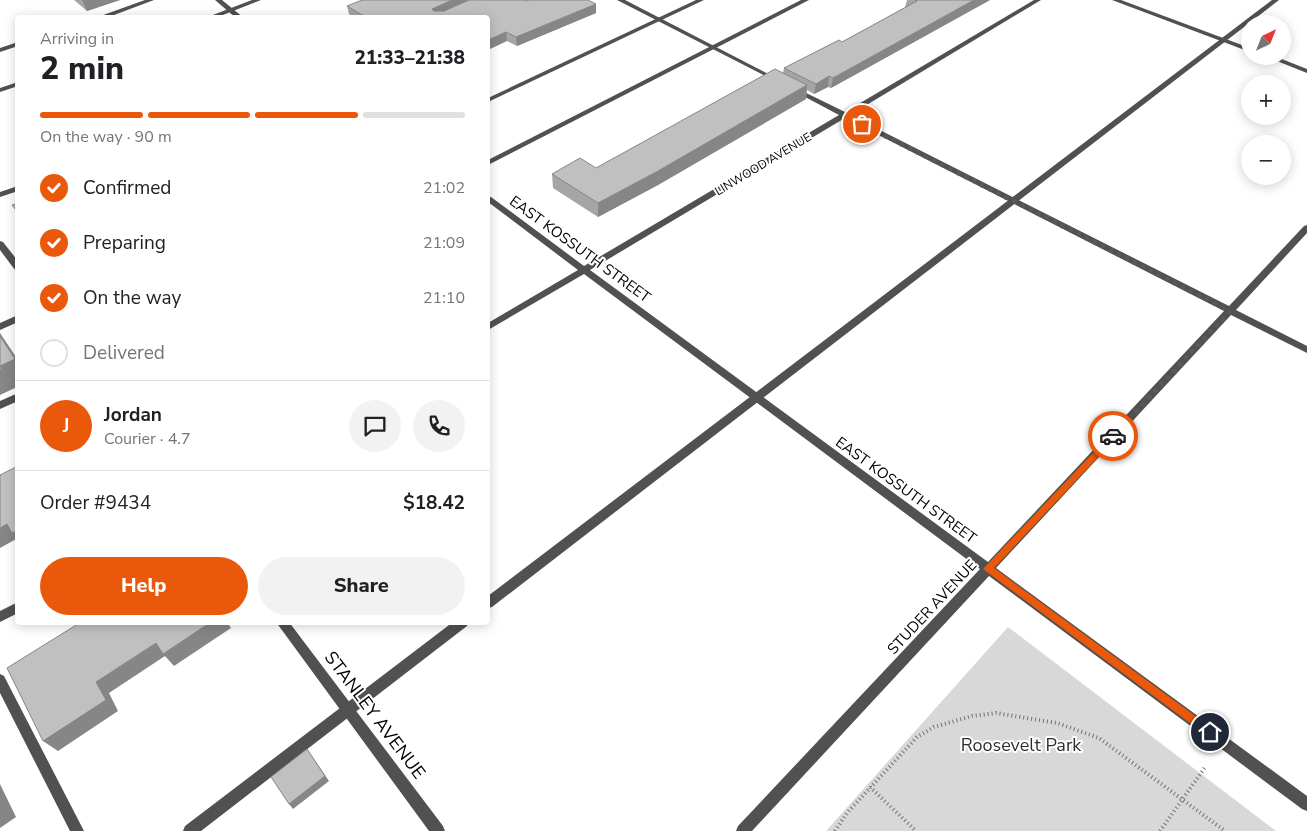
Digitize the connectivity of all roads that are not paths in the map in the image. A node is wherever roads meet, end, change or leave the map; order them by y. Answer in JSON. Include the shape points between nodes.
{"nodes":[{"id":1,"x":151,"y":0,"type":"edge"},
{"id":2,"x":218,"y":0,"type":"edge"},
{"id":3,"x":258,"y":0,"type":"edge"},
{"id":4,"x":620,"y":0,"type":"edge"},
{"id":5,"x":701,"y":0,"type":"edge"},
{"id":6,"x":806,"y":0,"type":"edge"},
{"id":7,"x":1038,"y":0,"type":"edge"},
{"id":8,"x":1115,"y":0,"type":"edge"},
{"id":9,"x":1276,"y":0,"type":"edge"},
{"id":10,"x":230,"y":10,"type":"junction"},
{"id":11,"x":107,"y":15,"type":"edge"},
{"id":12,"x":216,"y":15,"type":"edge"},
{"id":13,"x":237,"y":15,"type":"edge"},
{"id":14,"x":658,"y":20,"type":"junction"},
{"id":15,"x":1224,"y":40,"type":"junction"},
{"id":16,"x":15,"y":45,"type":"edge"},
{"id":17,"x":712,"y":47,"type":"junction"},
{"id":18,"x":1241,"y":47,"type":"edge"},
{"id":19,"x":0,"y":50,"type":"edge"},
{"id":20,"x":1291,"y":65,"type":"edge"},
{"id":21,"x":1307,"y":71,"type":"edge"},
{"id":22,"x":15,"y":85,"type":"edge"},
{"id":23,"x":0,"y":90,"type":"edge"},
{"id":24,"x":490,"y":99,"type":"edge"},
{"id":25,"x":846,"y":115,"type":"junction"},
{"id":26,"x":490,"y":162,"type":"edge"},
{"id":27,"x":15,"y":189,"type":"edge"},
{"id":28,"x":0,"y":196,"type":"edge"},
{"id":29,"x":490,"y":200,"type":"edge"},
{"id":30,"x":1014,"y":201,"type":"junction"},
{"id":31,"x":1307,"y":228,"type":"edge"},
{"id":32,"x":0,"y":244,"type":"edge"},
{"id":33,"x":15,"y":264,"type":"edge"},
{"id":34,"x":584,"y":270,"type":"junction"},
{"id":35,"x":1230,"y":311,"type":"junction"},
{"id":36,"x":15,"y":319,"type":"edge"},
{"id":37,"x":0,"y":326,"type":"edge"},
{"id":38,"x":490,"y":327,"type":"edge"},
{"id":39,"x":1307,"y":350,"type":"edge"},
{"id":40,"x":15,"y":398,"type":"edge"},
{"id":41,"x":756,"y":398,"type":"junction"},
{"id":42,"x":0,"y":405,"type":"edge"},
{"id":43,"x":988,"y":569,"type":"junction"},
{"id":44,"x":490,"y":601,"type":"edge"},
{"id":45,"x":15,"y":609,"type":"edge"},
{"id":46,"x":0,"y":618,"type":"edge"},
{"id":47,"x":284,"y":625,"type":"edge"},
{"id":48,"x":458,"y":625,"type":"edge"},
{"id":49,"x":0,"y":680,"type":"edge"},
{"id":50,"x":348,"y":710,"type":"junction"},
{"id":51,"x":1306,"y":802,"type":"edge"},
{"id":52,"x":77,"y":831,"type":"edge"},
{"id":53,"x":190,"y":831,"type":"edge"},
{"id":54,"x":438,"y":831,"type":"edge"},
{"id":55,"x":742,"y":831,"type":"edge"}],
"edges":[{"from":1,"to":11,"type":"street"},
{"from":2,"to":10,"type":"street"},
{"from":3,"to":10,"type":"street"},
{"from":4,"to":14,"type":"street"},
{"from":5,"to":14,"type":"street"},
{"from":6,"to":17,"type":"street"},
{"from":7,"to":25,"type":"street","name":"LINWOOD AVENUE"},
{"from":8,"to":15,"type":"street"},
{"from":9,"to":15,"type":"street"},
{"from":10,"to":12,"type":"street"},
{"from":10,"to":13,"type":"street"},
{"from":14,"to":17,"type":"street"},
{"from":14,"to":24,"type":"street"},
{"from":15,"to":18,"type":"street"},
{"from":15,"to":30,"type":"street"},
{"from":16,"to":19,"type":"street"},
{"from":17,"to":25,"type":"street"},
{"from":17,"to":26,"type":"street"},
{"from":20,"to":21,"type":"street"},
{"from":22,"to":23,"type":"street"},
{"from":25,"to":30,"type":"street"},
{"from":25,"to":34,"type":"street","name":"LINWOOD AVENUE"},
{"from":27,"to":28,"type":"street"},
{"from":29,"to":34,"type":"street","name":"EAST KOSSUTH STREET"},
{"from":30,"to":35,"type":"street"},
{"from":30,"to":41,"type":"street"},
{"from":31,"to":35,"type":"street","name":"STUDER AVENUE"},
{"from":32,"to":33,"type":"street"},
{"from":34,"to":38,"type":"street","name":"LINWOOD AVENUE"},
{"from":34,"to":41,"type":"street","name":"EAST KOSSUTH STREET"},
{"from":35,"to":39,"type":"street"},
{"from":35,"to":43,"type":"street","name":"STUDER AVENUE"},
{"from":36,"to":37,"type":"street"},
{"from":40,"to":42,"type":"street"},
{"from":41,"to":43,"type":"street","name":"EAST KOSSUTH STREET"},
{"from":41,"to":44,"type":"street"},
{"from":43,"to":51,"type":"street","name":"EAST KOSSUTH STREET"},
{"from":43,"to":55,"type":"street","name":"STUDER AVENUE"},
{"from":45,"to":46,"type":"street"},
{"from":47,"to":50,"type":"street","name":"STANLEY AVENUE"},
{"from":48,"to":50,"type":"street"},
{"from":49,"to":52,"type":"street"},
{"from":50,"to":53,"type":"street"},
{"from":50,"to":54,"type":"street","name":"STANLEY AVENUE"}]}
